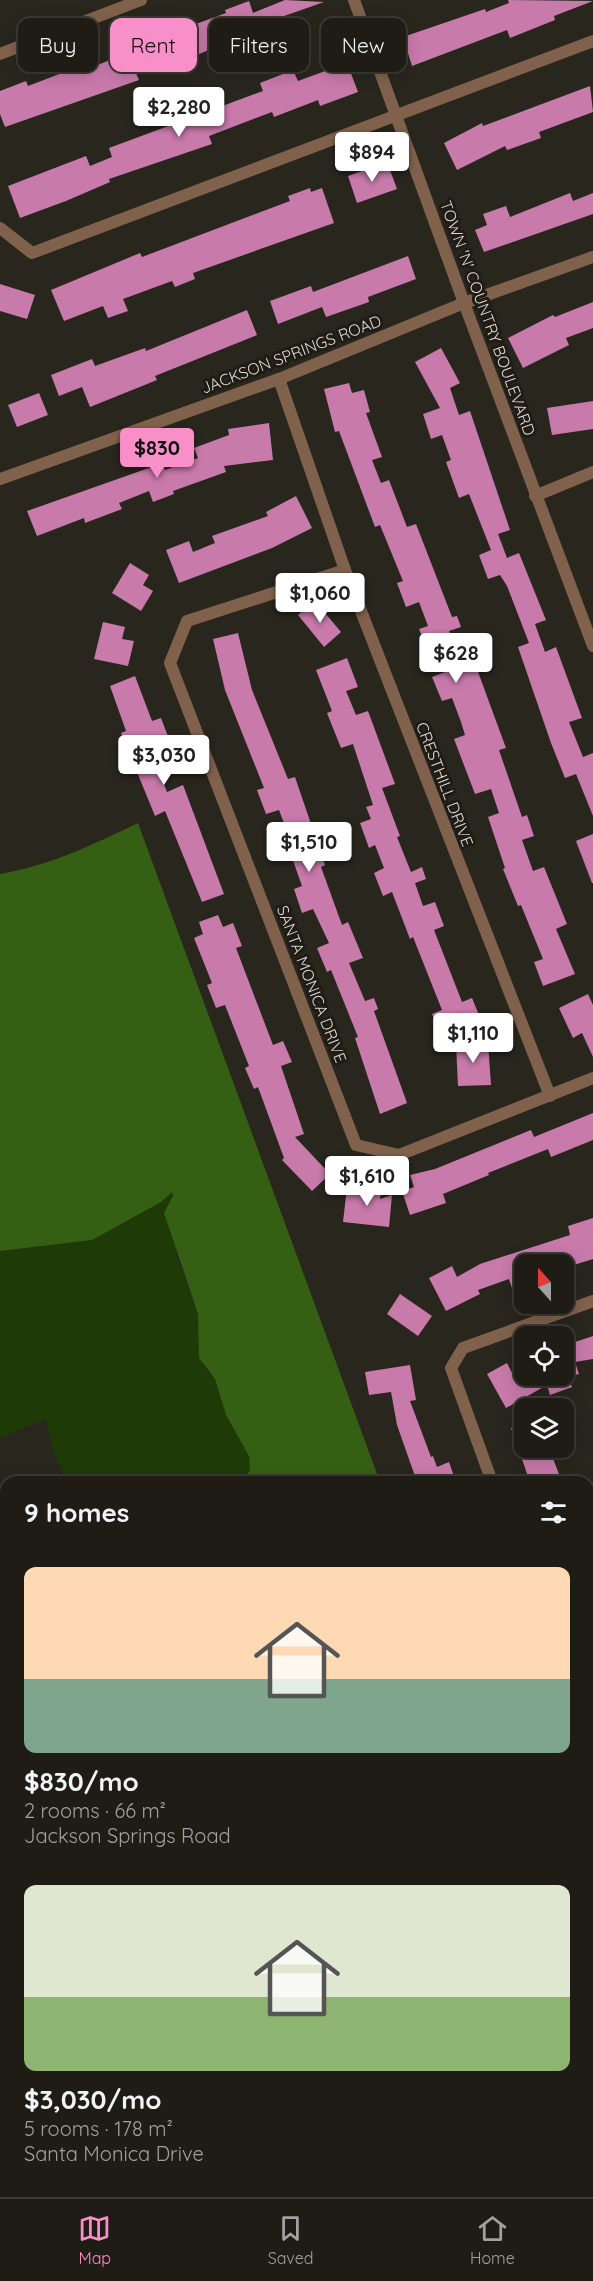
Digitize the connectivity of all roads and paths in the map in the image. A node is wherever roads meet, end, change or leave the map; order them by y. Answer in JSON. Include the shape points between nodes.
{"nodes":[{"id":1,"x":141,"y":0,"type":"edge"},
{"id":2,"x":354,"y":0,"type":"edge"},
{"id":3,"x":593,"y":41,"type":"edge"},
{"id":4,"x":0,"y":54,"type":"edge"},
{"id":5,"x":396,"y":114,"type":"junction"},
{"id":6,"x":0,"y":228,"type":"edge"},
{"id":7,"x":593,"y":257,"type":"edge"},
{"id":8,"x":464,"y":303,"type":"junction"},
{"id":9,"x":279,"y":379,"type":"junction"},
{"id":10,"x":593,"y":472,"type":"edge"},
{"id":11,"x":0,"y":479,"type":"edge"},
{"id":12,"x":535,"y":496,"type":"junction"},
{"id":13,"x":345,"y":570,"type":"junction"},
{"id":14,"x":593,"y":646,"type":"edge"},
{"id":15,"x":593,"y":1078,"type":"edge"},
{"id":16,"x":549,"y":1096,"type":"junction"},
{"id":17,"x":593,"y":1301,"type":"edge"},
{"id":18,"x":490,"y":1476,"type":"edge"}],
"edges":[{"from":1,"to":4,"type":"street"},
{"from":2,"to":5,"type":"street","name":"TOWN 'N' COUNTRY BOULEVARD"},
{"from":3,"to":5,"type":"street"},
{"from":5,"to":6,"type":"street","via":[[32,253]]},
{"from":5,"to":8,"type":"street","name":"TOWN 'N' COUNTRY BOULEVARD"},
{"from":7,"to":8,"type":"street","name":"JACKSON SPRINGS ROAD"},
{"from":8,"to":9,"type":"street","name":"JACKSON SPRINGS ROAD"},
{"from":8,"to":12,"type":"street","name":"TOWN 'N' COUNTRY BOULEVARD"},
{"from":9,"to":11,"type":"street","name":"JACKSON SPRINGS ROAD"},
{"from":9,"to":13,"type":"street","name":"CRESTHILL DRIVE"},
{"from":10,"to":12,"type":"street"},
{"from":12,"to":14,"type":"street","name":"TOWN 'N' COUNTRY BOULEVARD"},
{"from":13,"to":16,"type":"street","name":"CRESTHILL DRIVE"},
{"from":13,"to":16,"type":"street","name":"SANTA MONICA DRIVE","via":[[187,621],[170,663],[356,1145],[399,1155]]},
{"from":15,"to":16,"type":"street"},
{"from":17,"to":18,"type":"street","via":[[463,1348],[452,1368]]}]}
